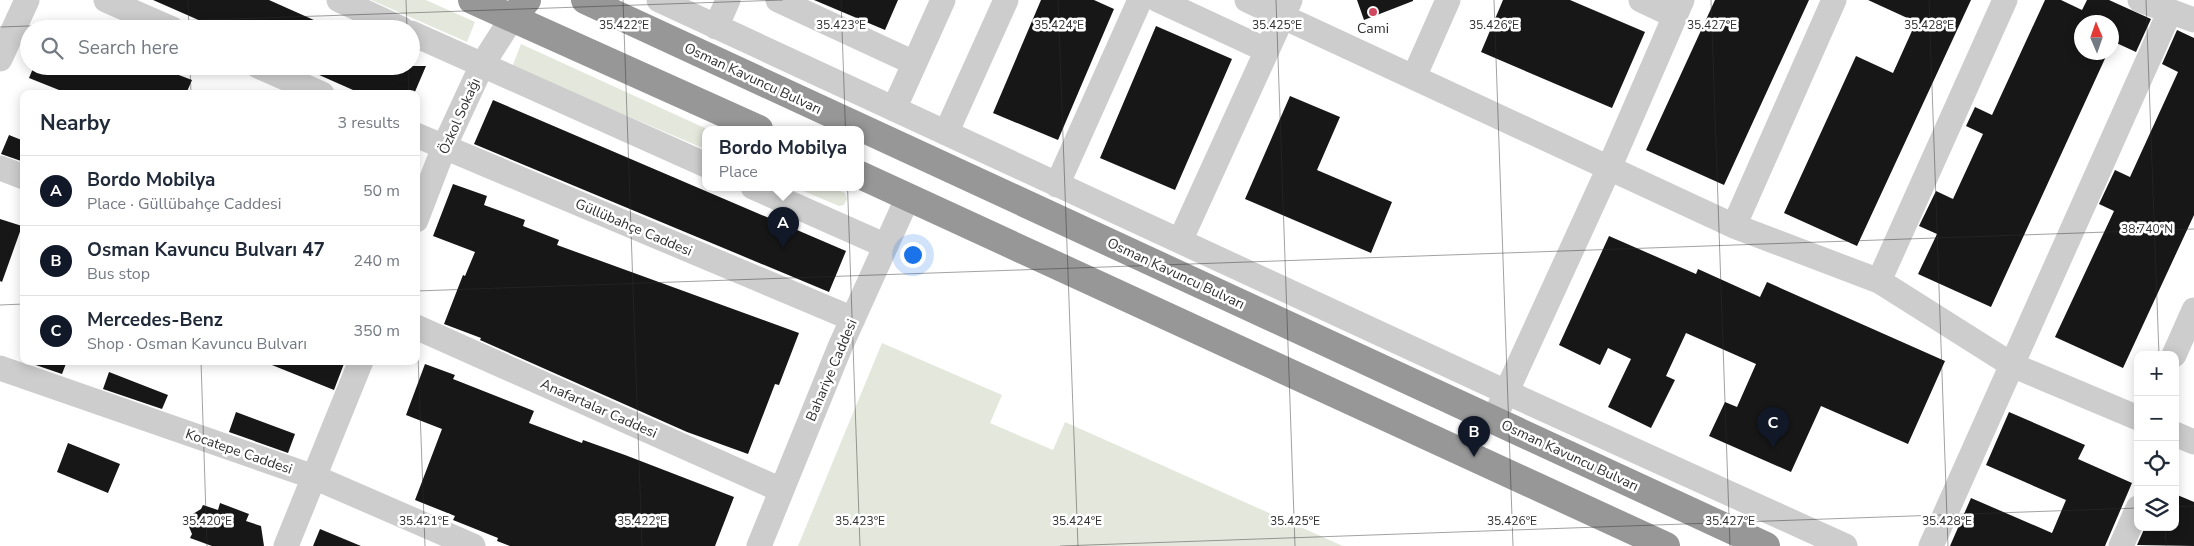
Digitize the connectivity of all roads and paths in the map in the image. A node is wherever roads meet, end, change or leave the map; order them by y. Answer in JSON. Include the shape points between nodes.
{"nodes":[{"id":1,"x":27,"y":0,"type":"edge"},
{"id":2,"x":106,"y":0,"type":"edge"},
{"id":3,"x":339,"y":0,"type":"edge"},
{"id":4,"x":472,"y":0,"type":"edge"},
{"id":5,"x":585,"y":0,"type":"edge"},
{"id":6,"x":658,"y":0,"type":"edge"},
{"id":7,"x":728,"y":0,"type":"edge"},
{"id":8,"x":778,"y":0,"type":"edge"},
{"id":9,"x":942,"y":0,"type":"edge"},
{"id":10,"x":1006,"y":0,"type":"edge"},
{"id":11,"x":1140,"y":0,"type":"edge"},
{"id":12,"x":1158,"y":0,"type":"edge"},
{"id":13,"x":1247,"y":0,"type":"edge"},
{"id":14,"x":1448,"y":0,"type":"edge"},
{"id":15,"x":1641,"y":0,"type":"edge"},
{"id":16,"x":1834,"y":0,"type":"edge"},
{"id":17,"x":2006,"y":0,"type":"edge"},
{"id":18,"x":2140,"y":0,"type":"edge"},
{"id":19,"x":1286,"y":8,"type":"edge"},
{"id":20,"x":1678,"y":8,"type":"edge"},
{"id":21,"x":520,"y":9,"type":"edge"},
{"id":22,"x":2170,"y":11,"type":"junction"},
{"id":23,"x":152,"y":20,"type":"edge"},
{"id":24,"x":382,"y":20,"type":"edge"},
{"id":25,"x":2194,"y":20,"type":"edge"},
{"id":26,"x":716,"y":26,"type":"junction"},
{"id":27,"x":420,"y":37,"type":"edge"},
{"id":28,"x":1266,"y":50,"type":"junction"},
{"id":29,"x":0,"y":59,"type":"edge"},
{"id":30,"x":914,"y":63,"type":"junction"},
{"id":31,"x":482,"y":65,"type":"junction"},
{"id":32,"x":279,"y":75,"type":"edge"},
{"id":33,"x":1414,"y":78,"type":"junction"},
{"id":34,"x":313,"y":90,"type":"edge"},
{"id":35,"x":894,"y":109,"type":"junction"},
{"id":36,"x":753,"y":126,"type":"edge"},
{"id":37,"x":858,"y":126,"type":"edge"},
{"id":38,"x":864,"y":129,"type":"edge"},
{"id":39,"x":946,"y":133,"type":"junction"},
{"id":40,"x":420,"y":137,"type":"edge"},
{"id":41,"x":444,"y":147,"type":"junction"},
{"id":42,"x":702,"y":163,"type":"edge"},
{"id":43,"x":0,"y":168,"type":"edge"},
{"id":44,"x":1608,"y":168,"type":"junction"},
{"id":45,"x":20,"y":176,"type":"edge"},
{"id":46,"x":864,"y":177,"type":"edge"},
{"id":47,"x":1057,"y":185,"type":"junction"},
{"id":48,"x":762,"y":191,"type":"edge"},
{"id":49,"x":908,"y":196,"type":"junction"},
{"id":50,"x":420,"y":210,"type":"edge"},
{"id":51,"x":1734,"y":226,"type":"junction"},
{"id":52,"x":1180,"y":241,"type":"junction"},
{"id":53,"x":886,"y":246,"type":"junction"},
{"id":54,"x":1880,"y":281,"type":"junction"},
{"id":55,"x":2194,"y":310,"type":"edge"},
{"id":56,"x":853,"y":319,"type":"junction"},
{"id":57,"x":420,"y":329,"type":"edge"},
{"id":58,"x":2176,"y":351,"type":"edge"},
{"id":59,"x":359,"y":365,"type":"edge"},
{"id":60,"x":2012,"y":365,"type":"junction"},
{"id":61,"x":0,"y":368,"type":"edge"},
{"id":62,"x":1506,"y":392,"type":"junction"},
{"id":63,"x":2134,"y":416,"type":"edge"},
{"id":64,"x":1494,"y":420,"type":"junction"},
{"id":65,"x":2179,"y":436,"type":"edge"},
{"id":66,"x":2194,"y":442,"type":"edge"},
{"id":67,"x":314,"y":477,"type":"junction"},
{"id":68,"x":781,"y":490,"type":"junction"},
{"id":69,"x":2134,"y":517,"type":"edge"},
{"id":70,"x":286,"y":546,"type":"edge"},
{"id":71,"x":473,"y":546,"type":"edge"},
{"id":72,"x":759,"y":546,"type":"edge"},
{"id":73,"x":1666,"y":546,"type":"edge"},
{"id":74,"x":1766,"y":546,"type":"edge"},
{"id":75,"x":1844,"y":546,"type":"edge"},
{"id":76,"x":1931,"y":546,"type":"edge"},
{"id":77,"x":2121,"y":546,"type":"edge"}],
"edges":[{"from":1,"to":29,"type":"street"},
{"from":2,"to":23,"type":"street"},
{"from":3,"to":24,"type":"street"},
{"from":4,"to":21,"type":"highway"},
{"from":5,"to":37,"type":"highway","name":"Osman Kavuncu Bulvarı"},
{"from":6,"to":26,"type":"street"},
{"from":7,"to":26,"type":"street"},
{"from":8,"to":30,"type":"street"},
{"from":9,"to":30,"type":"street"},
{"from":10,"to":39,"type":"street"},
{"from":11,"to":47,"type":"street"},
{"from":12,"to":28,"type":"street"},
{"from":13,"to":19,"type":"street"},
{"from":14,"to":33,"type":"street"},
{"from":15,"to":20,"type":"street"},
{"from":16,"to":51,"type":"street"},
{"from":17,"to":54,"type":"street"},
{"from":18,"to":22,"type":"street"},
{"from":19,"to":28,"type":"street"},
{"from":19,"to":33,"type":"street"},
{"from":20,"to":44,"type":"street"},
{"from":21,"to":31,"type":"street","name":"Özkol Sokağı"},
{"from":21,"to":36,"type":"highway"},
{"from":22,"to":25,"type":"street"},
{"from":22,"to":60,"type":"street"},
{"from":26,"to":35,"type":"street"},
{"from":27,"to":31,"type":"street"},
{"from":28,"to":52,"type":"street"},
{"from":30,"to":35,"type":"street"},
{"from":31,"to":41,"type":"street","name":"Özkol Sokağı"},
{"from":31,"to":42,"type":"street"},
{"from":32,"to":34,"type":"street"},
{"from":33,"to":44,"type":"street"},
{"from":35,"to":39,"type":"street"},
{"from":38,"to":64,"type":"highway","name":"Osman Kavuncu Bulvarı"},
{"from":39,"to":47,"type":"street"},
{"from":40,"to":41,"type":"street","name":"Güllübahçe Caddesi"},
{"from":41,"to":50,"type":"street","name":"Özkol Sokağı"},
{"from":41,"to":56,"type":"street","name":"Güllübahçe Caddesi"},
{"from":43,"to":45,"type":"street"},
{"from":44,"to":51,"type":"street"},
{"from":44,"to":62,"type":"street"},
{"from":46,"to":49,"type":"highway"},
{"from":47,"to":52,"type":"street"},
{"from":48,"to":53,"type":"street"},
{"from":49,"to":53,"type":"street","name":"Bahariye Caddesi"},
{"from":49,"to":73,"type":"highway"},
{"from":51,"to":54,"type":"street"},
{"from":52,"to":62,"type":"street"},
{"from":53,"to":56,"type":"street","name":"Bahariye Caddesi"},
{"from":54,"to":60,"type":"street"},
{"from":55,"to":58,"type":"street"},
{"from":56,"to":68,"type":"street","name":"Bahariye Caddesi"},
{"from":57,"to":68,"type":"street","name":"Anafartalar Caddesi"},
{"from":59,"to":67,"type":"street"},
{"from":60,"to":63,"type":"street"},
{"from":60,"to":76,"type":"street"},
{"from":61,"to":67,"type":"street","name":"Kocatepe Caddesi"},
{"from":62,"to":64,"type":"street"},
{"from":62,"to":75,"type":"street"},
{"from":64,"to":74,"type":"highway","name":"Osman Kavuncu Bulvarı"},
{"from":65,"to":66,"type":"street"},
{"from":67,"to":70,"type":"street"},
{"from":67,"to":71,"type":"street","name":"Kocatepe Caddesi"},
{"from":68,"to":72,"type":"street","name":"Bahariye Caddesi"},
{"from":69,"to":77,"type":"street"}]}
